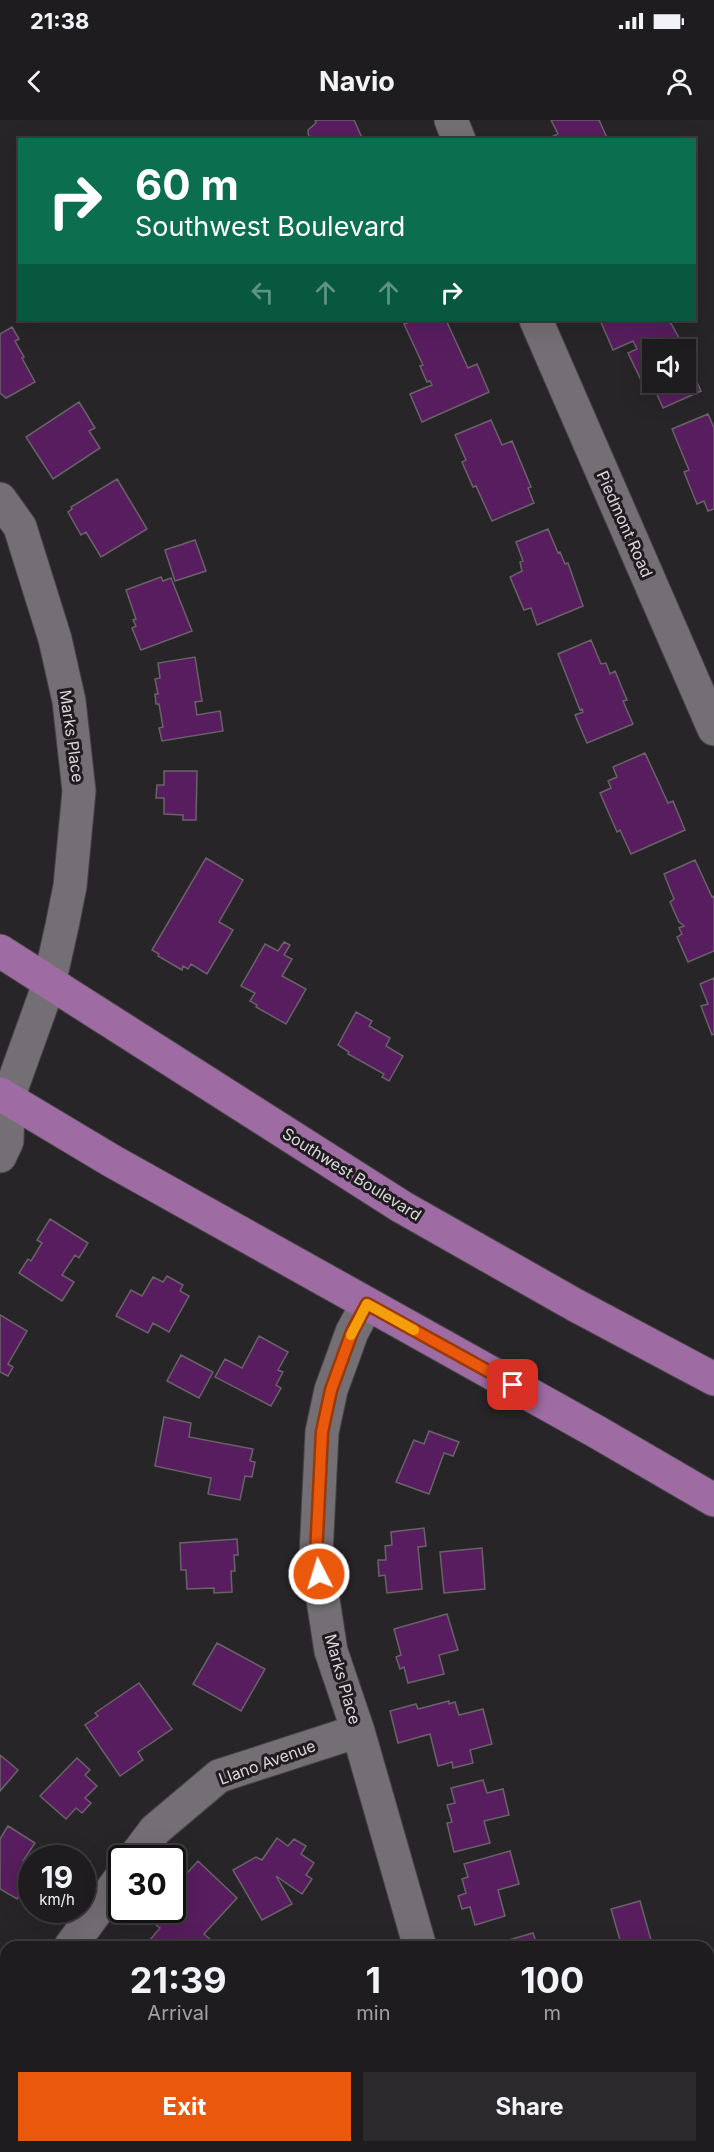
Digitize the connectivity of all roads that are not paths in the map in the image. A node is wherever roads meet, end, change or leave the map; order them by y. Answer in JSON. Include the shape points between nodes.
{"nodes":[{"id":1,"x":451,"y":120,"type":"edge"},
{"id":2,"x":458,"y":138,"type":"edge"},
{"id":3,"x":536,"y":321,"type":"edge"},
{"id":4,"x":0,"y":499,"type":"edge"},
{"id":5,"x":714,"y":729,"type":"edge"},
{"id":6,"x":0,"y":951,"type":"edge"},
{"id":7,"x":49,"y":984,"type":"junction"},
{"id":8,"x":4,"y":1096,"type":"edge"},
{"id":9,"x":0,"y":1155,"type":"edge"},
{"id":10,"x":367,"y":1304,"type":"junction"},
{"id":11,"x":714,"y":1379,"type":"edge"},
{"id":12,"x":714,"y":1500,"type":"edge"},
{"id":13,"x":358,"y":1731,"type":"junction"},
{"id":14,"x":143,"y":1845,"type":"edge"},
{"id":15,"x":108,"y":1895,"type":"edge"},
{"id":16,"x":74,"y":1941,"type":"edge"},
{"id":17,"x":418,"y":1941,"type":"edge"}],
"edges":[{"from":1,"to":2,"type":"street"},
{"from":3,"to":5,"type":"street","name":"Piedmont Road"},
{"from":4,"to":7,"type":"street","name":"Marks Place","via":[[20,527],[55,639],[69,701],[79,791],[70,886]]},
{"from":6,"to":7,"type":"main road","name":"Southwest Boulevard"},
{"from":7,"to":8,"type":"street","name":"Marks Place"},
{"from":7,"to":11,"type":"main road","name":"Southwest Boulevard","via":[[402,1207]]},
{"from":8,"to":9,"type":"street","name":"Marks Place","via":[[7,1140]]},
{"from":8,"to":10,"type":"main road"},
{"from":10,"to":12,"type":"main road"},
{"from":10,"to":13,"type":"street","name":"Marks Place","via":[[352,1332],[331,1390],[322,1432],[316,1555],[332,1651]]},
{"from":13,"to":14,"type":"street","name":"Llano Avenue","via":[[219,1776],[154,1830]]},
{"from":13,"to":17,"type":"street","name":"Marks Place"},
{"from":15,"to":16,"type":"street"}]}
